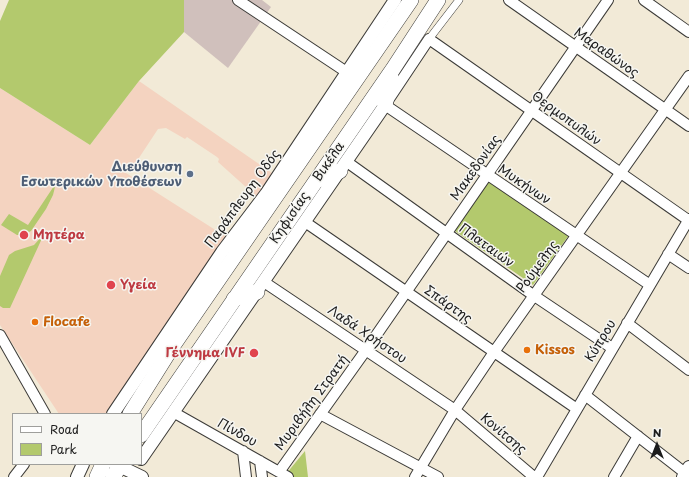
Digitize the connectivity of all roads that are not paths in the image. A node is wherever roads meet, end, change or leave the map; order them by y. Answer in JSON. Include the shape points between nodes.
{"nodes":[{"id":1,"x":238,"y":0,"type":"edge"},
{"id":2,"x":395,"y":0,"type":"edge"},
{"id":3,"x":411,"y":0,"type":"edge"},
{"id":4,"x":438,"y":0,"type":"edge"},
{"id":5,"x":459,"y":0,"type":"edge"},
{"id":6,"x":509,"y":0,"type":"edge"},
{"id":7,"x":608,"y":0,"type":"edge"},
{"id":8,"x":644,"y":0,"type":"edge"},
{"id":9,"x":689,"y":32,"type":"edge"},
{"id":10,"x":429,"y":39,"type":"junction"},
{"id":11,"x":575,"y":47,"type":"junction"},
{"id":12,"x":393,"y":69,"type":"junction"},
{"id":13,"x":348,"y":73,"type":"junction"},
{"id":14,"x":689,"y":76,"type":"edge"},
{"id":15,"x":385,"y":105,"type":"junction"},
{"id":16,"x":531,"y":110,"type":"junction"},
{"id":17,"x":665,"y":110,"type":"junction"},
{"id":18,"x":689,"y":126,"type":"edge"},
{"id":19,"x":343,"y":166,"type":"junction"},
{"id":20,"x":620,"y":174,"type":"junction"},
{"id":21,"x":487,"y":175,"type":"junction"},
{"id":22,"x":316,"y":181,"type":"junction"},
{"id":23,"x":689,"y":220,"type":"edge"},
{"id":24,"x":305,"y":222,"type":"junction"},
{"id":25,"x":446,"y":233,"type":"junction"},
{"id":26,"x":576,"y":236,"type":"junction"},
{"id":27,"x":668,"y":254,"type":"junction"},
{"id":28,"x":227,"y":256,"type":"junction"},
{"id":29,"x":689,"y":268,"type":"edge"},
{"id":30,"x":650,"y":285,"type":"junction"},
{"id":31,"x":260,"y":287,"type":"junction"},
{"id":32,"x":406,"y":292,"type":"junction"},
{"id":33,"x":533,"y":295,"type":"junction"},
{"id":34,"x":234,"y":299,"type":"junction"},
{"id":35,"x":627,"y":323,"type":"junction"},
{"id":36,"x":0,"y":335,"type":"edge"},
{"id":37,"x":612,"y":348,"type":"junction"},
{"id":38,"x":366,"y":350,"type":"junction"},
{"id":39,"x":494,"y":352,"type":"junction"},
{"id":40,"x":689,"y":370,"type":"edge"},
{"id":41,"x":585,"y":395,"type":"junction"},
{"id":42,"x":577,"y":409,"type":"junction"},
{"id":43,"x":455,"y":410,"type":"junction"},
{"id":44,"x":173,"y":412,"type":"junction"},
{"id":45,"x":44,"y":413,"type":"edge"},
{"id":46,"x":114,"y":413,"type":"edge"},
{"id":47,"x":131,"y":413,"type":"edge"},
{"id":48,"x":320,"y":414,"type":"junction"},
{"id":49,"x":142,"y":434,"type":"edge"},
{"id":50,"x":638,"y":436,"type":"junction"},
{"id":51,"x":243,"y":451,"type":"junction"},
{"id":52,"x":142,"y":458,"type":"edge"},
{"id":53,"x":260,"y":461,"type":"junction"},
{"id":54,"x":23,"y":465,"type":"edge"},
{"id":55,"x":83,"y":465,"type":"edge"},
{"id":56,"x":103,"y":465,"type":"edge"},
{"id":57,"x":420,"y":467,"type":"junction"},
{"id":58,"x":279,"y":472,"type":"junction"},
{"id":59,"x":686,"y":473,"type":"edge"},
{"id":60,"x":14,"y":477,"type":"edge"},
{"id":61,"x":77,"y":477,"type":"edge"},
{"id":62,"x":97,"y":477,"type":"edge"},
{"id":63,"x":246,"y":477,"type":"edge"},
{"id":64,"x":262,"y":477,"type":"edge"},
{"id":65,"x":288,"y":477,"type":"edge"},
{"id":66,"x":415,"y":477,"type":"edge"},
{"id":67,"x":438,"y":477,"type":"edge"},
{"id":68,"x":536,"y":477,"type":"edge"},
{"id":69,"x":614,"y":477,"type":"edge"}],
"edges":[{"from":1,"to":13,"type":"street"},
{"from":2,"to":13,"type":"street","name":"Παράπλευρη Οδός"},
{"from":3,"to":28,"type":"main road","name":"Κηφισίας"},
{"from":4,"to":12,"type":"main road","name":"Κηφισίας"},
{"from":5,"to":10,"type":"street","name":"Βικέλα"},
{"from":6,"to":11,"type":"street","name":"Μαραθώνος"},
{"from":7,"to":11,"type":"street","name":"Μακεδονίας"},
{"from":8,"to":9,"type":"street"},
{"from":10,"to":15,"type":"street","name":"Βικέλα"},
{"from":10,"to":16,"type":"street","name":"Θερμοπυλών"},
{"from":11,"to":16,"type":"street","name":"Μακεδονίας"},
{"from":11,"to":17,"type":"street","name":"Μαραθώνος"},
{"from":12,"to":15,"type":"main road"},
{"from":12,"to":22,"type":"main road","name":"Κηφισίας"},
{"from":13,"to":28,"type":"street","name":"Παράπλευρη Οδός"},
{"from":14,"to":17,"type":"street","name":"Ρούμελης"},
{"from":15,"to":19,"type":"street","name":"Βικέλα"},
{"from":15,"to":21,"type":"street","name":"Μυκήνων"},
{"from":16,"to":20,"type":"street","name":"Θερμοπυλών"},
{"from":16,"to":21,"type":"street","name":"Μακεδονίας"},
{"from":17,"to":18,"type":"street","name":"Μαραθώνος"},
{"from":17,"to":20,"type":"street","name":"Ρούμελης"},
{"from":19,"to":22,"type":"main road"},
{"from":19,"to":24,"type":"street","name":"Βικέλα"},
{"from":19,"to":25,"type":"street","name":"Πλαταιών"},
{"from":20,"to":23,"type":"street","name":"Θερμοπυλών"},
{"from":20,"to":26,"type":"street","name":"Ρούμελης"},
{"from":21,"to":25,"type":"street","name":"Μακεδονίας"},
{"from":21,"to":26,"type":"street","name":"Μυκήνων"},
{"from":22,"to":34,"type":"main road","name":"Κηφισίας"},
{"from":23,"to":27,"type":"street","name":"Κύπρου"},
{"from":24,"to":31,"type":"street","name":"Βικέλα"},
{"from":24,"to":32,"type":"street","name":"Σπάρτης"},
{"from":25,"to":32,"type":"street","name":"Μακεδονίας"},
{"from":25,"to":33,"type":"street","name":"Πλαταιών"},
{"from":26,"to":30,"type":"street","name":"Μυκήνων"},
{"from":26,"to":33,"type":"street","name":"Ρούμελης"},
{"from":27,"to":29,"type":"street"},
{"from":27,"to":30,"type":"street","name":"Κύπρου"},
{"from":28,"to":46,"type":"street","name":"Παράπλευρη Οδός"},
{"from":28,"to":47,"type":"main road","name":"Κηφισίας"},
{"from":30,"to":35,"type":"street","name":"Κύπρου"},
{"from":31,"to":34,"type":"main road"},
{"from":31,"to":38,"type":"street","name":"Λαδά Χρήστου"},
{"from":31,"to":44,"type":"street","name":"Βικέλα"},
{"from":32,"to":38,"type":"street","name":"Μακεδονίας"},
{"from":32,"to":39,"type":"street","name":"Σπάρτης"},
{"from":33,"to":37,"type":"street","name":"Πλαταιών"},
{"from":33,"to":39,"type":"street","name":"Ρούμελης"},
{"from":34,"to":49,"type":"main road","name":"Κηφισίας"},
{"from":35,"to":37,"type":"street","name":"Κύπρου"},
{"from":35,"to":40,"type":"street"},
{"from":36,"to":45,"type":"street"},
{"from":37,"to":41,"type":"street","name":"Κύπρου"},
{"from":38,"to":43,"type":"street","name":"Λαδά Χρήστου"},
{"from":38,"to":48,"type":"street","name":"Μυριβήλη Στρατή"},
{"from":39,"to":42,"type":"street","name":"Σπάρτης"},
{"from":39,"to":43,"type":"street","name":"Ρούμελης"},
{"from":41,"to":42,"type":"street","name":"Κύπρου"},
{"from":41,"to":50,"type":"street"},
{"from":42,"to":68,"type":"street","name":"Κύπρου"},
{"from":43,"to":57,"type":"street","name":"Ρούμελης"},
{"from":43,"to":68,"type":"street","name":"Κονίτσης"},
{"from":44,"to":51,"type":"street","name":"Πίνδου"},
{"from":44,"to":52,"type":"street","name":"Βικέλα"},
{"from":48,"to":57,"type":"street"},
{"from":48,"to":58,"type":"street","name":"Μυριβήλη Στρατή"},
{"from":50,"to":59,"type":"street"},
{"from":50,"to":69,"type":"street"},
{"from":51,"to":53,"type":"street","name":"Πίνδου"},
{"from":51,"to":63,"type":"street"},
{"from":53,"to":58,"type":"street","name":"Πίνδου"},
{"from":53,"to":64,"type":"street"},
{"from":54,"to":60,"type":"street"},
{"from":55,"to":61,"type":"street"},
{"from":56,"to":62,"type":"main road"},
{"from":57,"to":66,"type":"street","name":"Ρούμελης"},
{"from":57,"to":67,"type":"street"},
{"from":58,"to":65,"type":"street","name":"Πίνδου"}]}
